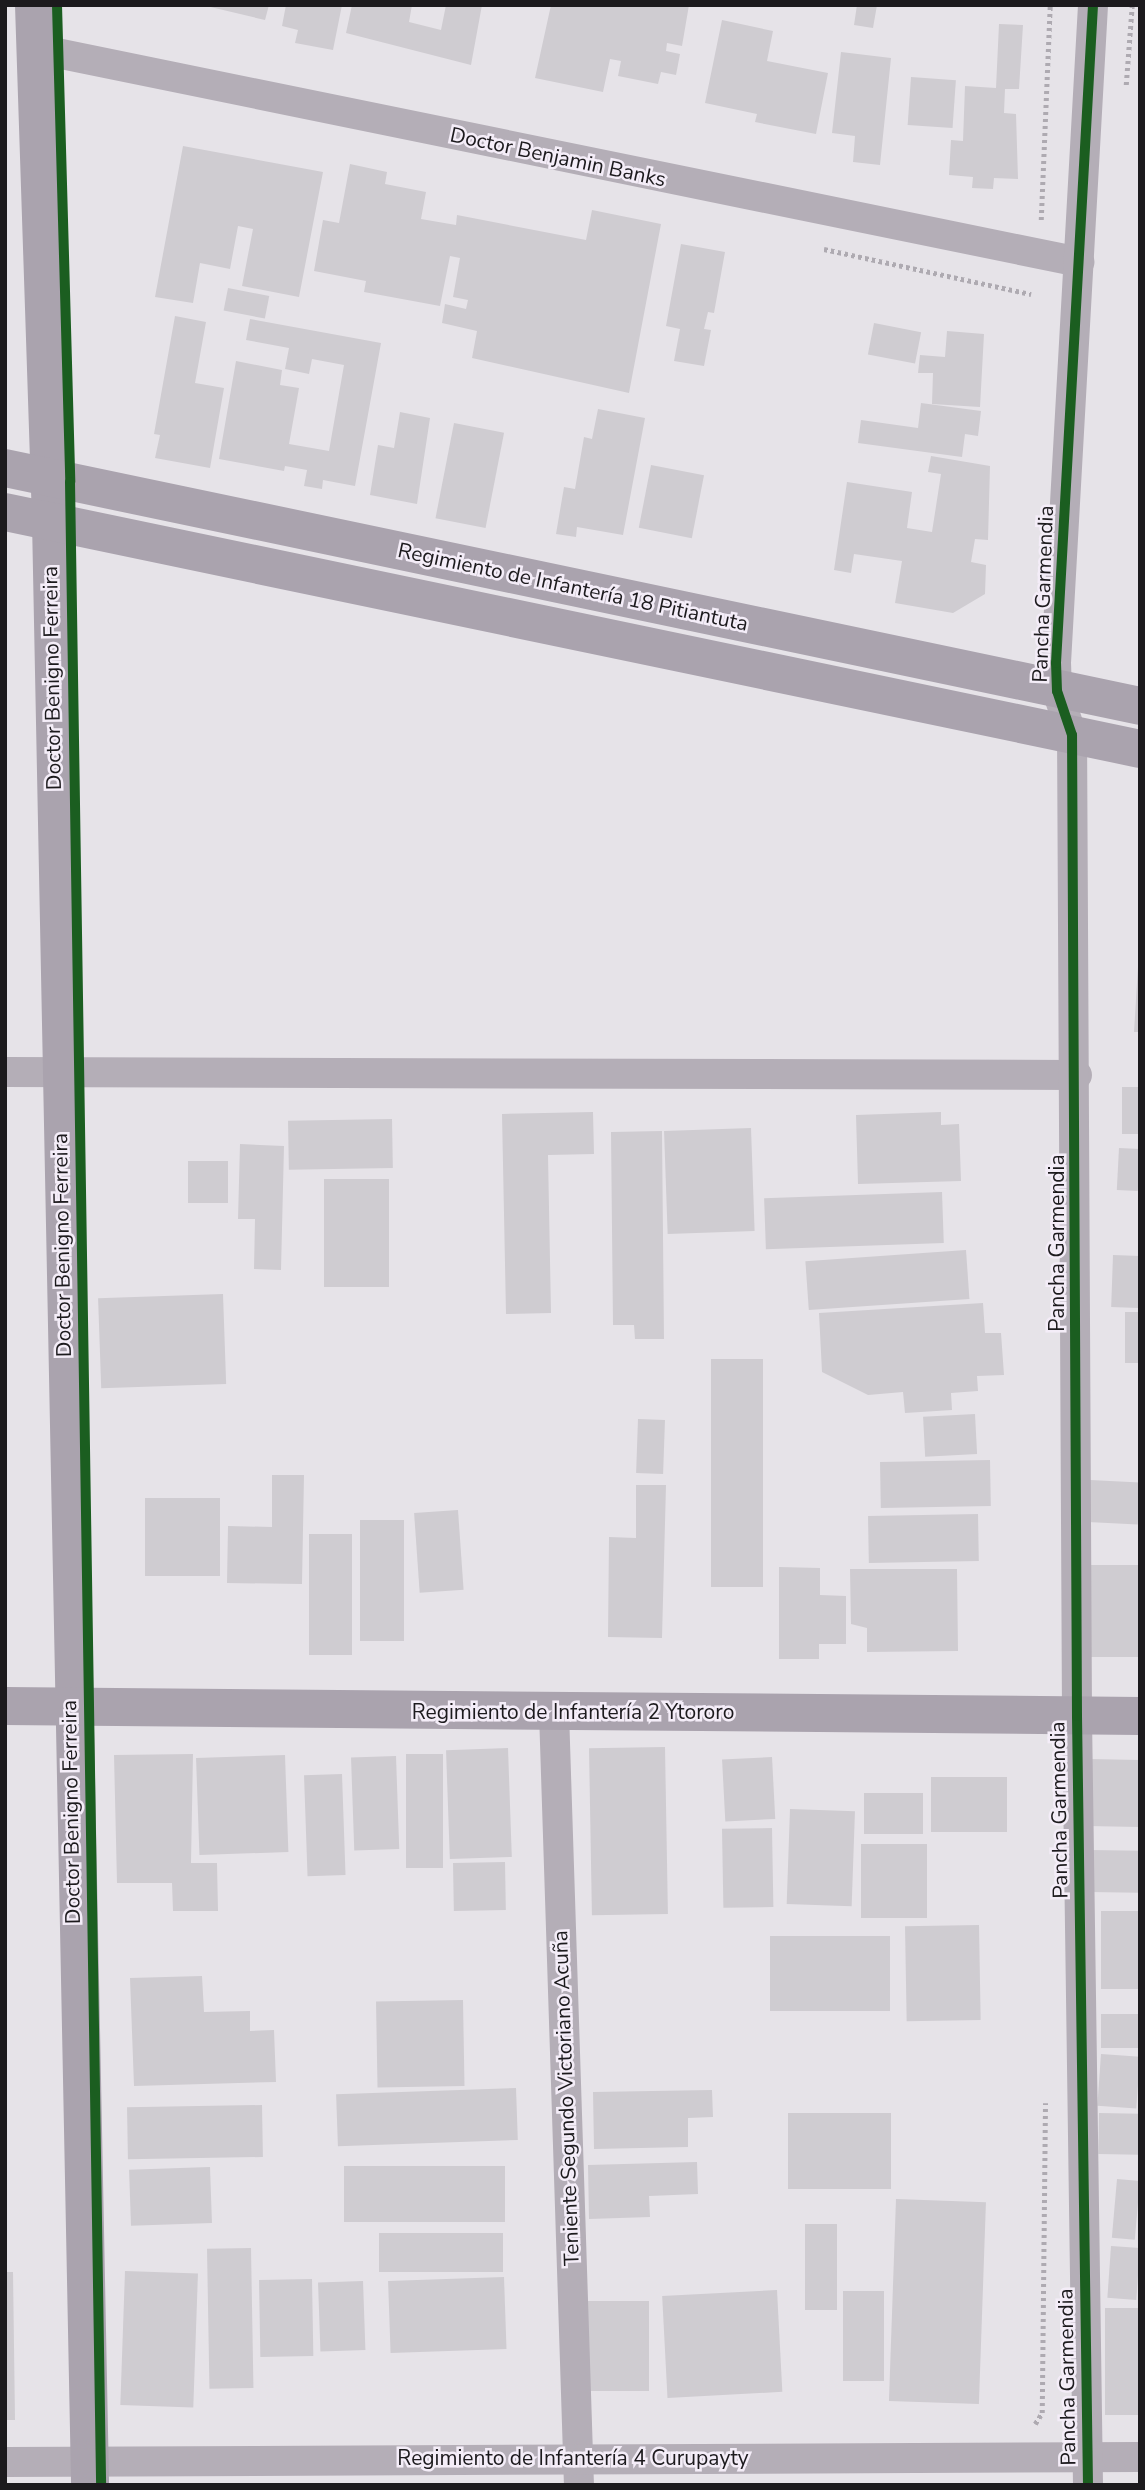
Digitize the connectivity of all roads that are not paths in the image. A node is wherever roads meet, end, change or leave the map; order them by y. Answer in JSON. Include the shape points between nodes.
{"nodes":[{"id":1,"x":34,"y":5,"type":"edge"},
{"id":2,"x":1093,"y":5,"type":"edge"},
{"id":3,"x":37,"y":49,"type":"junction"},
{"id":4,"x":1079,"y":262,"type":"junction"},
{"id":5,"x":5,"y":468,"type":"edge"},
{"id":6,"x":49,"y":477,"type":"junction"},
{"id":7,"x":5,"y":512,"type":"edge"},
{"id":8,"x":51,"y":521,"type":"junction"},
{"id":9,"x":1057,"y":691,"type":"junction"},
{"id":10,"x":1140,"y":706,"type":"edge"},
{"id":11,"x":1072,"y":735,"type":"junction"},
{"id":12,"x":1140,"y":749,"type":"edge"},
{"id":13,"x":5,"y":1072,"type":"edge"},
{"id":14,"x":63,"y":1072,"type":"junction"},
{"id":15,"x":1077,"y":1075,"type":"junction"},
{"id":16,"x":5,"y":1706,"type":"edge"},
{"id":17,"x":76,"y":1707,"type":"junction"},
{"id":18,"x":554,"y":1712,"type":"junction"},
{"id":19,"x":1077,"y":1716,"type":"junction"},
{"id":20,"x":1140,"y":1716,"type":"edge"},
{"id":21,"x":1087,"y":2453,"type":"junction"},
{"id":22,"x":1140,"y":2457,"type":"edge"},
{"id":23,"x":5,"y":2462,"type":"edge"},
{"id":24,"x":578,"y":2471,"type":"edge"},
{"id":25,"x":90,"y":2473,"type":"edge"},
{"id":26,"x":1088,"y":2485,"type":"edge"}],
"edges":[{"from":1,"to":3,"type":"street","name":"Doctor Benigno Ferreira"},
{"from":2,"to":4,"type":"street","name":"Pancha Garmendia"},
{"from":3,"to":4,"type":"street","name":"Doctor Benjamin Banks"},
{"from":3,"to":6,"type":"street","name":"Doctor Benigno Ferreira"},
{"from":4,"to":9,"type":"street","name":"Pancha Garmendia"},
{"from":5,"to":6,"type":"street","name":"Regimiento de Infantería 18 Pitiantuta"},
{"from":6,"to":8,"type":"street","name":"Doctor Benigno Ferreira"},
{"from":6,"to":9,"type":"street","name":"Regimiento de Infantería 18 Pitiantuta"},
{"from":7,"to":8,"type":"street","name":"Regimiento de Infantería 18 Pitiantuta"},
{"from":8,"to":11,"type":"street","name":"Regimiento de Infantería 18 Pitiantuta"},
{"from":8,"to":14,"type":"street","name":"Doctor Benigno Ferreira"},
{"from":9,"to":10,"type":"street","name":"Regimiento de Infantería 18 Pitiantuta"},
{"from":9,"to":11,"type":"street","name":"Pancha Garmendia"},
{"from":11,"to":12,"type":"street","name":"Regimiento de Infantería 18 Pitiantuta"},
{"from":11,"to":15,"type":"street","name":"Pancha Garmendia"},
{"from":13,"to":14,"type":"street"},
{"from":14,"to":15,"type":"street"},
{"from":14,"to":17,"type":"street","name":"Doctor Benigno Ferreira"},
{"from":15,"to":19,"type":"street","name":"Pancha Garmendia"},
{"from":16,"to":17,"type":"street","name":"Regimiento de Infantería 2 Ytororo"},
{"from":17,"to":18,"type":"street","name":"Regimiento de Infantería 2 Ytororo"},
{"from":17,"to":25,"type":"street","name":"Doctor Benigno Ferreira"},
{"from":18,"to":19,"type":"street","name":"Regimiento de Infantería 2 Ytororo"},
{"from":18,"to":24,"type":"street","name":"Teniente Segundo Victoriano Acuña"},
{"from":19,"to":20,"type":"street","name":"Regimiento de Infantería 2 Ytororo"},
{"from":19,"to":21,"type":"street","name":"Pancha Garmendia"},
{"from":21,"to":22,"type":"street","name":"Regimiento de Infantería 4 Curupayty"},
{"from":21,"to":24,"type":"street","name":"Regimiento de Infantería 4 Curupayty"},
{"from":21,"to":26,"type":"street","name":"Pancha Garmendia"},
{"from":23,"to":25,"type":"street","name":"Regimiento de Infantería 4 Curupayty"},
{"from":24,"to":25,"type":"street","name":"Regimiento de Infantería 4 Curupayty"}]}
